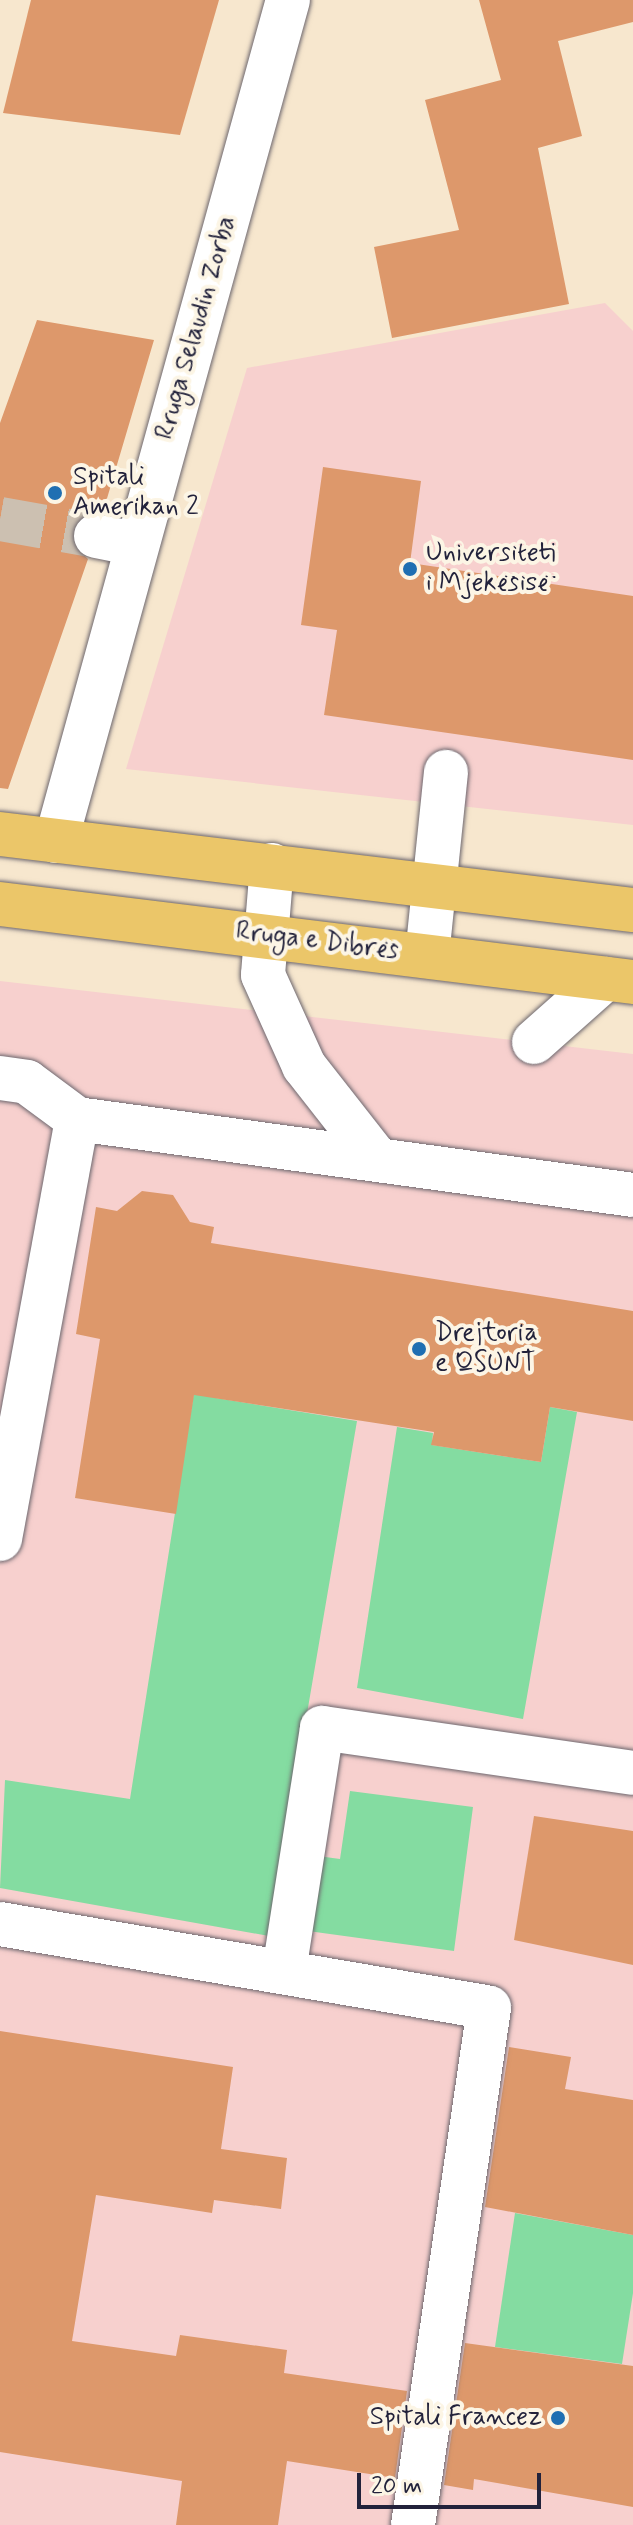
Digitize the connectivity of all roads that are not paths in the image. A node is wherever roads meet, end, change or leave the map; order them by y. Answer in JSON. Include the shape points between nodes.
{"nodes":[{"id":1,"x":288,"y":0,"type":"edge"},
{"id":2,"x":446,"y":772,"type":"dead end"},
{"id":3,"x":0,"y":834,"type":"edge"},
{"id":4,"x":56,"y":841,"type":"junction"},
{"id":5,"x":272,"y":865,"type":"junction"},
{"id":6,"x":435,"y":885,"type":"junction"},
{"id":7,"x":0,"y":904,"type":"edge"},
{"id":8,"x":633,"y":910,"type":"edge"},
{"id":9,"x":264,"y":935,"type":"junction"},
{"id":10,"x":427,"y":956,"type":"junction"},
{"id":11,"x":619,"y":980,"type":"edge"},
{"id":12,"x":534,"y":1042,"type":"dead end"},
{"id":13,"x":0,"y":1078,"type":"edge"},
{"id":14,"x":77,"y":1119,"type":"junction"},
{"id":15,"x":377,"y":1159,"type":"junction"},
{"id":16,"x":633,"y":1195,"type":"edge"},
{"id":17,"x":0,"y":1539,"type":"edge"},
{"id":18,"x":633,"y":1773,"type":"edge"},
{"id":19,"x":0,"y":1924,"type":"edge"},
{"id":20,"x":284,"y":1971,"type":"junction"},
{"id":21,"x":413,"y":2525,"type":"edge"}],
"edges":[{"from":1,"to":4,"type":"street","name":"Rruga Selaudin Zorba","via":[[116,540]]},
{"from":2,"to":6,"type":"street"},
{"from":3,"to":4,"type":"main road"},
{"from":4,"to":5,"type":"main road"},
{"from":5,"to":6,"type":"main road"},
{"from":5,"to":9,"type":"street"},
{"from":6,"to":8,"type":"main road"},
{"from":6,"to":10,"type":"street"},
{"from":7,"to":9,"type":"main road","name":"Rruga e Dibrës"},
{"from":9,"to":10,"type":"main road","name":"Rruga e Dibrës"},
{"from":9,"to":15,"type":"street","via":[[263,975],[304,1066]]},
{"from":10,"to":11,"type":"main road","name":"Rruga e Dibrës"},
{"from":11,"to":12,"type":"street"},
{"from":13,"to":14,"type":"street","via":[[27,1082]]},
{"from":14,"to":15,"type":"street"},
{"from":14,"to":17,"type":"street"},
{"from":15,"to":16,"type":"street"},
{"from":18,"to":20,"type":"street","via":[[322,1728]]},
{"from":19,"to":20,"type":"street"},
{"from":20,"to":21,"type":"street","via":[[489,2008]]}]}
